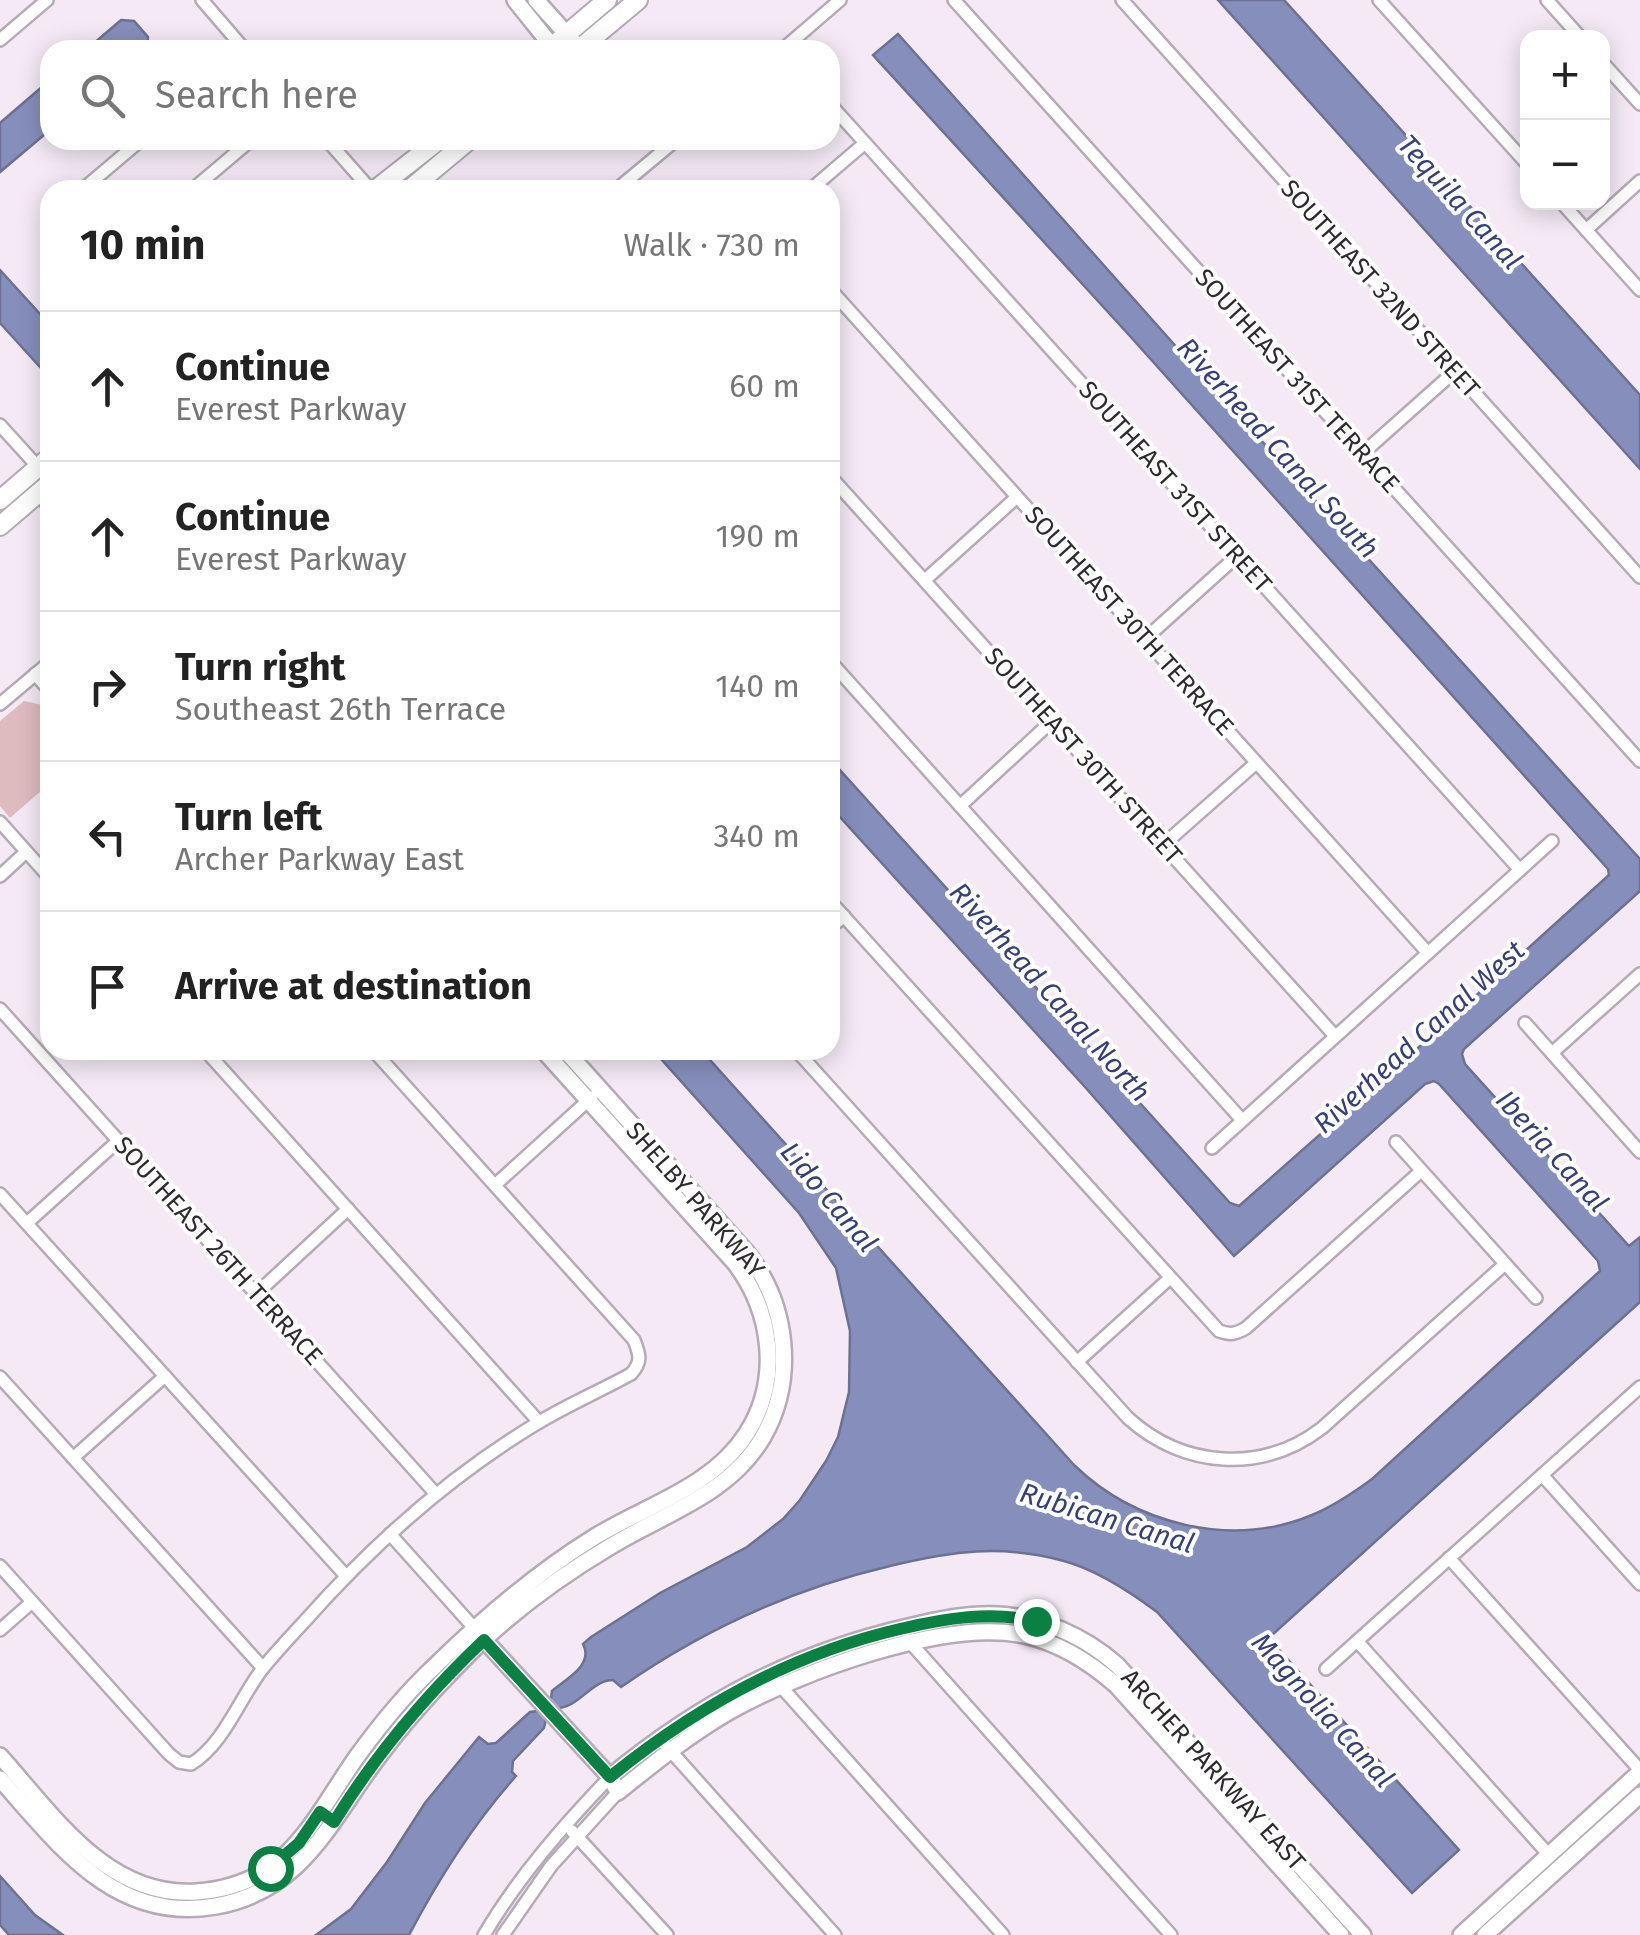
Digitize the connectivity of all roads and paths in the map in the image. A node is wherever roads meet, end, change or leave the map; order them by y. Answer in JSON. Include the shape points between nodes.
{"nodes":[{"id":1,"x":47,"y":0,"type":"edge"},
{"id":2,"x":202,"y":0,"type":"edge"},
{"id":3,"x":515,"y":0,"type":"edge"},
{"id":4,"x":536,"y":0,"type":"edge"},
{"id":5,"x":607,"y":0,"type":"edge"},
{"id":6,"x":638,"y":0,"type":"edge"},
{"id":7,"x":840,"y":0,"type":"edge"},
{"id":8,"x":954,"y":0,"type":"edge"},
{"id":9,"x":1122,"y":0,"type":"edge"},
{"id":10,"x":1379,"y":0,"type":"edge"},
{"id":11,"x":1548,"y":0,"type":"edge"},
{"id":12,"x":1573,"y":30,"type":"edge"},
{"id":13,"x":0,"y":40,"type":"edge"},
{"id":14,"x":236,"y":40,"type":"edge"},
{"id":15,"x":551,"y":40,"type":"edge"},
{"id":16,"x":554,"y":40,"type":"edge"},
{"id":17,"x":562,"y":40,"type":"edge"},
{"id":18,"x":590,"y":40,"type":"edge"},
{"id":19,"x":794,"y":40,"type":"edge"},
{"id":20,"x":1610,"y":71,"type":"edge"},
{"id":21,"x":1640,"y":104,"type":"edge"},
{"id":22,"x":840,"y":115,"type":"edge"},
{"id":23,"x":865,"y":143,"type":"junction"},
{"id":24,"x":130,"y":150,"type":"edge"},
{"id":25,"x":239,"y":150,"type":"edge"},
{"id":26,"x":336,"y":150,"type":"edge"},
{"id":27,"x":425,"y":150,"type":"edge"},
{"id":28,"x":458,"y":150,"type":"edge"},
{"id":29,"x":664,"y":150,"type":"edge"},
{"id":30,"x":1520,"y":156,"type":"edge"},
{"id":31,"x":94,"y":180,"type":"edge"},
{"id":32,"x":204,"y":180,"type":"edge"},
{"id":33,"x":364,"y":180,"type":"edge"},
{"id":34,"x":386,"y":180,"type":"edge"},
{"id":35,"x":421,"y":180,"type":"edge"},
{"id":36,"x":628,"y":180,"type":"edge"},
{"id":37,"x":822,"y":180,"type":"edge"},
{"id":38,"x":1640,"y":181,"type":"edge"},
{"id":39,"x":1568,"y":210,"type":"edge"},
{"id":40,"x":1586,"y":230,"type":"junction"},
{"id":41,"x":1640,"y":290,"type":"edge"},
{"id":42,"x":840,"y":300,"type":"edge"},
{"id":43,"x":1454,"y":372,"type":"junction"},
{"id":44,"x":0,"y":425,"type":"edge"},
{"id":45,"x":1363,"y":454,"type":"junction"},
{"id":46,"x":40,"y":461,"type":"edge"},
{"id":47,"x":40,"y":470,"type":"edge"},
{"id":48,"x":40,"y":474,"type":"edge"},
{"id":49,"x":840,"y":487,"type":"edge"},
{"id":50,"x":40,"y":497,"type":"edge"},
{"id":51,"x":1017,"y":497,"type":"junction"},
{"id":52,"x":0,"y":500,"type":"edge"},
{"id":53,"x":0,"y":516,"type":"edge"},
{"id":54,"x":0,"y":526,"type":"edge"},
{"id":55,"x":1237,"y":556,"type":"junction"},
{"id":56,"x":1640,"y":577,"type":"edge"},
{"id":57,"x":925,"y":580,"type":"junction"},
{"id":58,"x":1145,"y":639,"type":"junction"},
{"id":59,"x":40,"y":670,"type":"edge"},
{"id":60,"x":840,"y":672,"type":"edge"},
{"id":61,"x":35,"y":674,"type":"junction"},
{"id":62,"x":40,"y":680,"type":"edge"},
{"id":63,"x":0,"y":704,"type":"edge"},
{"id":64,"x":1052,"y":722,"type":"junction"},
{"id":65,"x":1640,"y":761,"type":"edge"},
{"id":66,"x":1256,"y":763,"type":"junction"},
{"id":67,"x":960,"y":806,"type":"junction"},
{"id":68,"x":0,"y":822,"type":"edge"},
{"id":69,"x":1552,"y":841,"type":"dead end"},
{"id":70,"x":1163,"y":845,"type":"junction"},
{"id":71,"x":26,"y":852,"type":"junction"},
{"id":72,"x":40,"y":867,"type":"edge"},
{"id":73,"x":1520,"y":870,"type":"junction"},
{"id":74,"x":0,"y":876,"type":"edge"},
{"id":75,"x":840,"y":912,"type":"edge"},
{"id":76,"x":844,"y":916,"type":"junction"},
{"id":77,"x":840,"y":919,"type":"edge"},
{"id":78,"x":1428,"y":953,"type":"junction"},
{"id":79,"x":1640,"y":974,"type":"edge"},
{"id":80,"x":0,"y":1009,"type":"edge"},
{"id":81,"x":1526,"y":1024,"type":"dead end"},
{"id":82,"x":1335,"y":1036,"type":"junction"},
{"id":83,"x":1552,"y":1053,"type":"junction"},
{"id":84,"x":40,"y":1054,"type":"edge"},
{"id":85,"x":46,"y":1060,"type":"edge"},
{"id":86,"x":214,"y":1060,"type":"edge"},
{"id":87,"x":382,"y":1060,"type":"edge"},
{"id":88,"x":554,"y":1060,"type":"edge"},
{"id":89,"x":571,"y":1060,"type":"edge"},
{"id":90,"x":805,"y":1060,"type":"edge"},
{"id":91,"x":594,"y":1095,"type":"junction"},
{"id":92,"x":1242,"y":1120,"type":"junction"},
{"id":93,"x":118,"y":1141,"type":"junction"},
{"id":94,"x":1396,"y":1142,"type":"dead end"},
{"id":95,"x":1638,"y":1146,"type":"edge"},
{"id":96,"x":1212,"y":1148,"type":"dead end"},
{"id":97,"x":1421,"y":1170,"type":"junction"},
{"id":98,"x":495,"y":1185,"type":"junction"},
{"id":99,"x":0,"y":1194,"type":"edge"},
{"id":100,"x":348,"y":1209,"type":"junction"},
{"id":101,"x":27,"y":1223,"type":"junction"},
{"id":102,"x":1505,"y":1264,"type":"junction"},
{"id":103,"x":1170,"y":1278,"type":"junction"},
{"id":104,"x":256,"y":1294,"type":"junction"},
{"id":105,"x":1536,"y":1298,"type":"dead end"},
{"id":106,"x":1077,"y":1362,"type":"junction"},
{"id":107,"x":164,"y":1376,"type":"junction"},
{"id":108,"x":0,"y":1377,"type":"edge"},
{"id":109,"x":1638,"y":1392,"type":"edge"},
{"id":110,"x":539,"y":1422,"type":"junction"},
{"id":111,"x":72,"y":1458,"type":"junction"},
{"id":112,"x":1542,"y":1475,"type":"junction"},
{"id":113,"x":435,"y":1493,"type":"junction"},
{"id":114,"x":390,"y":1534,"type":"junction"},
{"id":115,"x":1450,"y":1558,"type":"junction"},
{"id":116,"x":0,"y":1566,"type":"edge"},
{"id":117,"x":346,"y":1576,"type":"junction"},
{"id":118,"x":1640,"y":1584,"type":"edge"},
{"id":119,"x":32,"y":1602,"type":"junction"},
{"id":120,"x":0,"y":1630,"type":"edge"},
{"id":121,"x":480,"y":1634,"type":"junction"},
{"id":122,"x":905,"y":1636,"type":"junction"},
{"id":123,"x":1357,"y":1641,"type":"junction"},
{"id":124,"x":263,"y":1668,"type":"junction"},
{"id":125,"x":1326,"y":1669,"type":"dead end"},
{"id":126,"x":775,"y":1680,"type":"junction"},
{"id":127,"x":665,"y":1745,"type":"junction"},
{"id":128,"x":0,"y":1756,"type":"edge"},
{"id":129,"x":1640,"y":1771,"type":"edge"},
{"id":130,"x":0,"y":1780,"type":"edge"},
{"id":131,"x":614,"y":1784,"type":"junction"},
{"id":132,"x":1640,"y":1795,"type":"edge"},
{"id":133,"x":327,"y":1817,"type":"junction"},
{"id":134,"x":565,"y":1825,"type":"junction"},
{"id":135,"x":577,"y":1836,"type":"junction"},
{"id":136,"x":1549,"y":1855,"type":"junction"},
{"id":137,"x":493,"y":1933,"type":"edge"},
{"id":138,"x":667,"y":1935,"type":"edge"},
{"id":139,"x":835,"y":1935,"type":"edge"},
{"id":140,"x":1003,"y":1935,"type":"edge"},
{"id":141,"x":1171,"y":1935,"type":"edge"},
{"id":142,"x":1341,"y":1935,"type":"edge"},
{"id":143,"x":1363,"y":1935,"type":"edge"},
{"id":144,"x":1460,"y":1935,"type":"edge"},
{"id":145,"x":1485,"y":1935,"type":"edge"}],
"edges":[{"from":1,"to":13,"type":"street"},
{"from":2,"to":14,"type":"street"},
{"from":3,"to":15,"type":"street"},
{"from":4,"to":16,"type":"street"},
{"from":5,"to":17,"type":"main road"},
{"from":6,"to":18,"type":"main road"},
{"from":7,"to":19,"type":"street"},
{"from":8,"to":45,"type":"street","name":"SOUTHEAST 31ST TERRACE"},
{"from":9,"to":43,"type":"street","name":"SOUTHEAST 32ND STREET"},
{"from":10,"to":30,"type":"street"},
{"from":11,"to":12,"type":"street"},
{"from":20,"to":21,"type":"street"},
{"from":22,"to":23,"type":"street","name":"SOUTHEAST 31ST STREET"},
{"from":23,"to":37,"type":"street"},
{"from":23,"to":55,"type":"street","name":"SOUTHEAST 31ST STREET"},
{"from":24,"to":31,"type":"street"},
{"from":25,"to":32,"type":"street"},
{"from":26,"to":33,"type":"street"},
{"from":27,"to":34,"type":"main road"},
{"from":28,"to":35,"type":"main road"},
{"from":29,"to":36,"type":"street"},
{"from":38,"to":40,"type":"street"},
{"from":39,"to":40,"type":"street"},
{"from":40,"to":41,"type":"street"},
{"from":42,"to":51,"type":"street","name":"SOUTHEAST 30TH TERRACE"},
{"from":43,"to":45,"type":"street"},
{"from":43,"to":56,"type":"street","name":"SOUTHEAST 32ND STREET"},
{"from":44,"to":46,"type":"street"},
{"from":45,"to":65,"type":"street","name":"SOUTHEAST 31ST TERRACE"},
{"from":47,"to":52,"type":"main road"},
{"from":48,"to":53,"type":"main road"},
{"from":49,"to":57,"type":"street","name":"SOUTHEAST 30TH STREET"},
{"from":50,"to":54,"type":"main road"},
{"from":51,"to":57,"type":"street"},
{"from":51,"to":58,"type":"street","name":"SOUTHEAST 30TH TERRACE"},
{"from":55,"to":58,"type":"street"},
{"from":55,"to":73,"type":"street","name":"SOUTHEAST 31ST STREET"},
{"from":57,"to":64,"type":"street","name":"SOUTHEAST 30TH STREET"},
{"from":58,"to":66,"type":"street","name":"SOUTHEAST 30TH TERRACE"},
{"from":59,"to":61,"type":"street"},
{"from":60,"to":67,"type":"street"},
{"from":61,"to":62,"type":"street"},
{"from":61,"to":63,"type":"street"},
{"from":64,"to":67,"type":"street"},
{"from":64,"to":70,"type":"street","name":"SOUTHEAST 30TH STREET"},
{"from":66,"to":70,"type":"street"},
{"from":66,"to":78,"type":"street","name":"SOUTHEAST 30TH TERRACE"},
{"from":67,"to":92,"type":"street"},
{"from":68,"to":71,"type":"street"},
{"from":69,"to":73,"type":"street"},
{"from":70,"to":82,"type":"street","name":"SOUTHEAST 30TH STREET"},
{"from":71,"to":72,"type":"street"},
{"from":71,"to":74,"type":"street"},
{"from":73,"to":78,"type":"street"},
{"from":75,"to":76,"type":"street"},
{"from":76,"to":77,"type":"street"},
{"from":76,"to":103,"type":"street"},
{"from":78,"to":82,"type":"street"},
{"from":79,"to":83,"type":"street"},
{"from":80,"to":84,"type":"street","name":"SOUTHEAST 26TH TERRACE"},
{"from":81,"to":83,"type":"street"},
{"from":82,"to":92,"type":"street"},
{"from":83,"to":95,"type":"street"},
{"from":85,"to":93,"type":"street","name":"SOUTHEAST 26TH TERRACE"},
{"from":86,"to":100,"type":"street"},
{"from":87,"to":98,"type":"street"},
{"from":88,"to":91,"type":"street","name":"SHELBY PARKWAY"},
{"from":89,"to":91,"type":"street","name":"SHELBY PARKWAY"},
{"from":90,"to":106,"type":"street"},
{"from":91,"to":98,"type":"street"},
{"from":91,"to":121,"type":"street","name":"SHELBY PARKWAY","via":[[762,1273],[782,1327],[781,1386],[766,1430],[739,1470]]},
{"from":92,"to":96,"type":"street"},
{"from":93,"to":101,"type":"street"},
{"from":93,"to":104,"type":"street","name":"SOUTHEAST 26TH TERRACE"},
{"from":94,"to":97,"type":"street"},
{"from":97,"to":102,"type":"street"},
{"from":97,"to":103,"type":"street","via":[[1238,1334],[1219,1332]]},
{"from":98,"to":110,"type":"street","via":[[640,1354],[631,1374]]},
{"from":99,"to":101,"type":"street"},
{"from":100,"to":104,"type":"street"},
{"from":100,"to":110,"type":"street"},
{"from":101,"to":107,"type":"street"},
{"from":102,"to":105,"type":"street"},
{"from":102,"to":106,"type":"street","via":[[1322,1428],[1260,1457],[1206,1458],[1160,1442],[1138,1428]]},
{"from":103,"to":106,"type":"street"},
{"from":104,"to":113,"type":"street","name":"SOUTHEAST 26TH TERRACE"},
{"from":107,"to":111,"type":"street"},
{"from":107,"to":117,"type":"street"},
{"from":108,"to":111,"type":"street"},
{"from":109,"to":112,"type":"street"},
{"from":110,"to":113,"type":"street"},
{"from":111,"to":124,"type":"street"},
{"from":112,"to":115,"type":"street"},
{"from":112,"to":118,"type":"street"},
{"from":113,"to":114,"type":"street"},
{"from":114,"to":117,"type":"street"},
{"from":114,"to":121,"type":"street"},
{"from":115,"to":123,"type":"street"},
{"from":115,"to":129,"type":"street"},
{"from":116,"to":119,"type":"street"},
{"from":117,"to":124,"type":"street"},
{"from":119,"to":120,"type":"street"},
{"from":119,"to":124,"type":"street","via":[[179,1762],[206,1755]]},
{"from":121,"to":131,"type":"street"},
{"from":121,"to":133,"type":"street","name":"SHELBY PARKWAY"},
{"from":122,"to":126,"type":"street","name":"ARCHER PARKWAY EAST","via":[[876,1652]]},
{"from":122,"to":141,"type":"street"},
{"from":122,"to":142,"type":"street","name":"ARCHER PARKWAY EAST","via":[[1012,1632],[1088,1662]]},
{"from":122,"to":143,"type":"street","name":"ARCHER PARKWAY EAST","via":[[964,1617],[999,1615],[1051,1626],[1099,1650],[1144,1691]]},
{"from":123,"to":125,"type":"street"},
{"from":123,"to":136,"type":"street"},
{"from":126,"to":127,"type":"street","name":"ARCHER PARKWAY EAST"},
{"from":126,"to":140,"type":"street"},
{"from":127,"to":131,"type":"street","name":"ARCHER PARKWAY EAST"},
{"from":127,"to":139,"type":"street"},
{"from":128,"to":133,"type":"street","via":[[96,1859],[166,1891],[212,1890],[260,1874]]},
{"from":129,"to":136,"type":"street"},
{"from":130,"to":133,"type":"street","via":[[91,1875],[126,1896],[164,1906],[215,1907],[265,1889],[306,1859]]},
{"from":131,"to":134,"type":"street"},
{"from":131,"to":135,"type":"street"},
{"from":132,"to":145,"type":"street"},
{"from":134,"to":135,"type":"street"},
{"from":134,"to":137,"type":"street","via":[[529,1867]]},
{"from":135,"to":137,"type":"street"},
{"from":135,"to":138,"type":"street"},
{"from":136,"to":144,"type":"street"}]}
